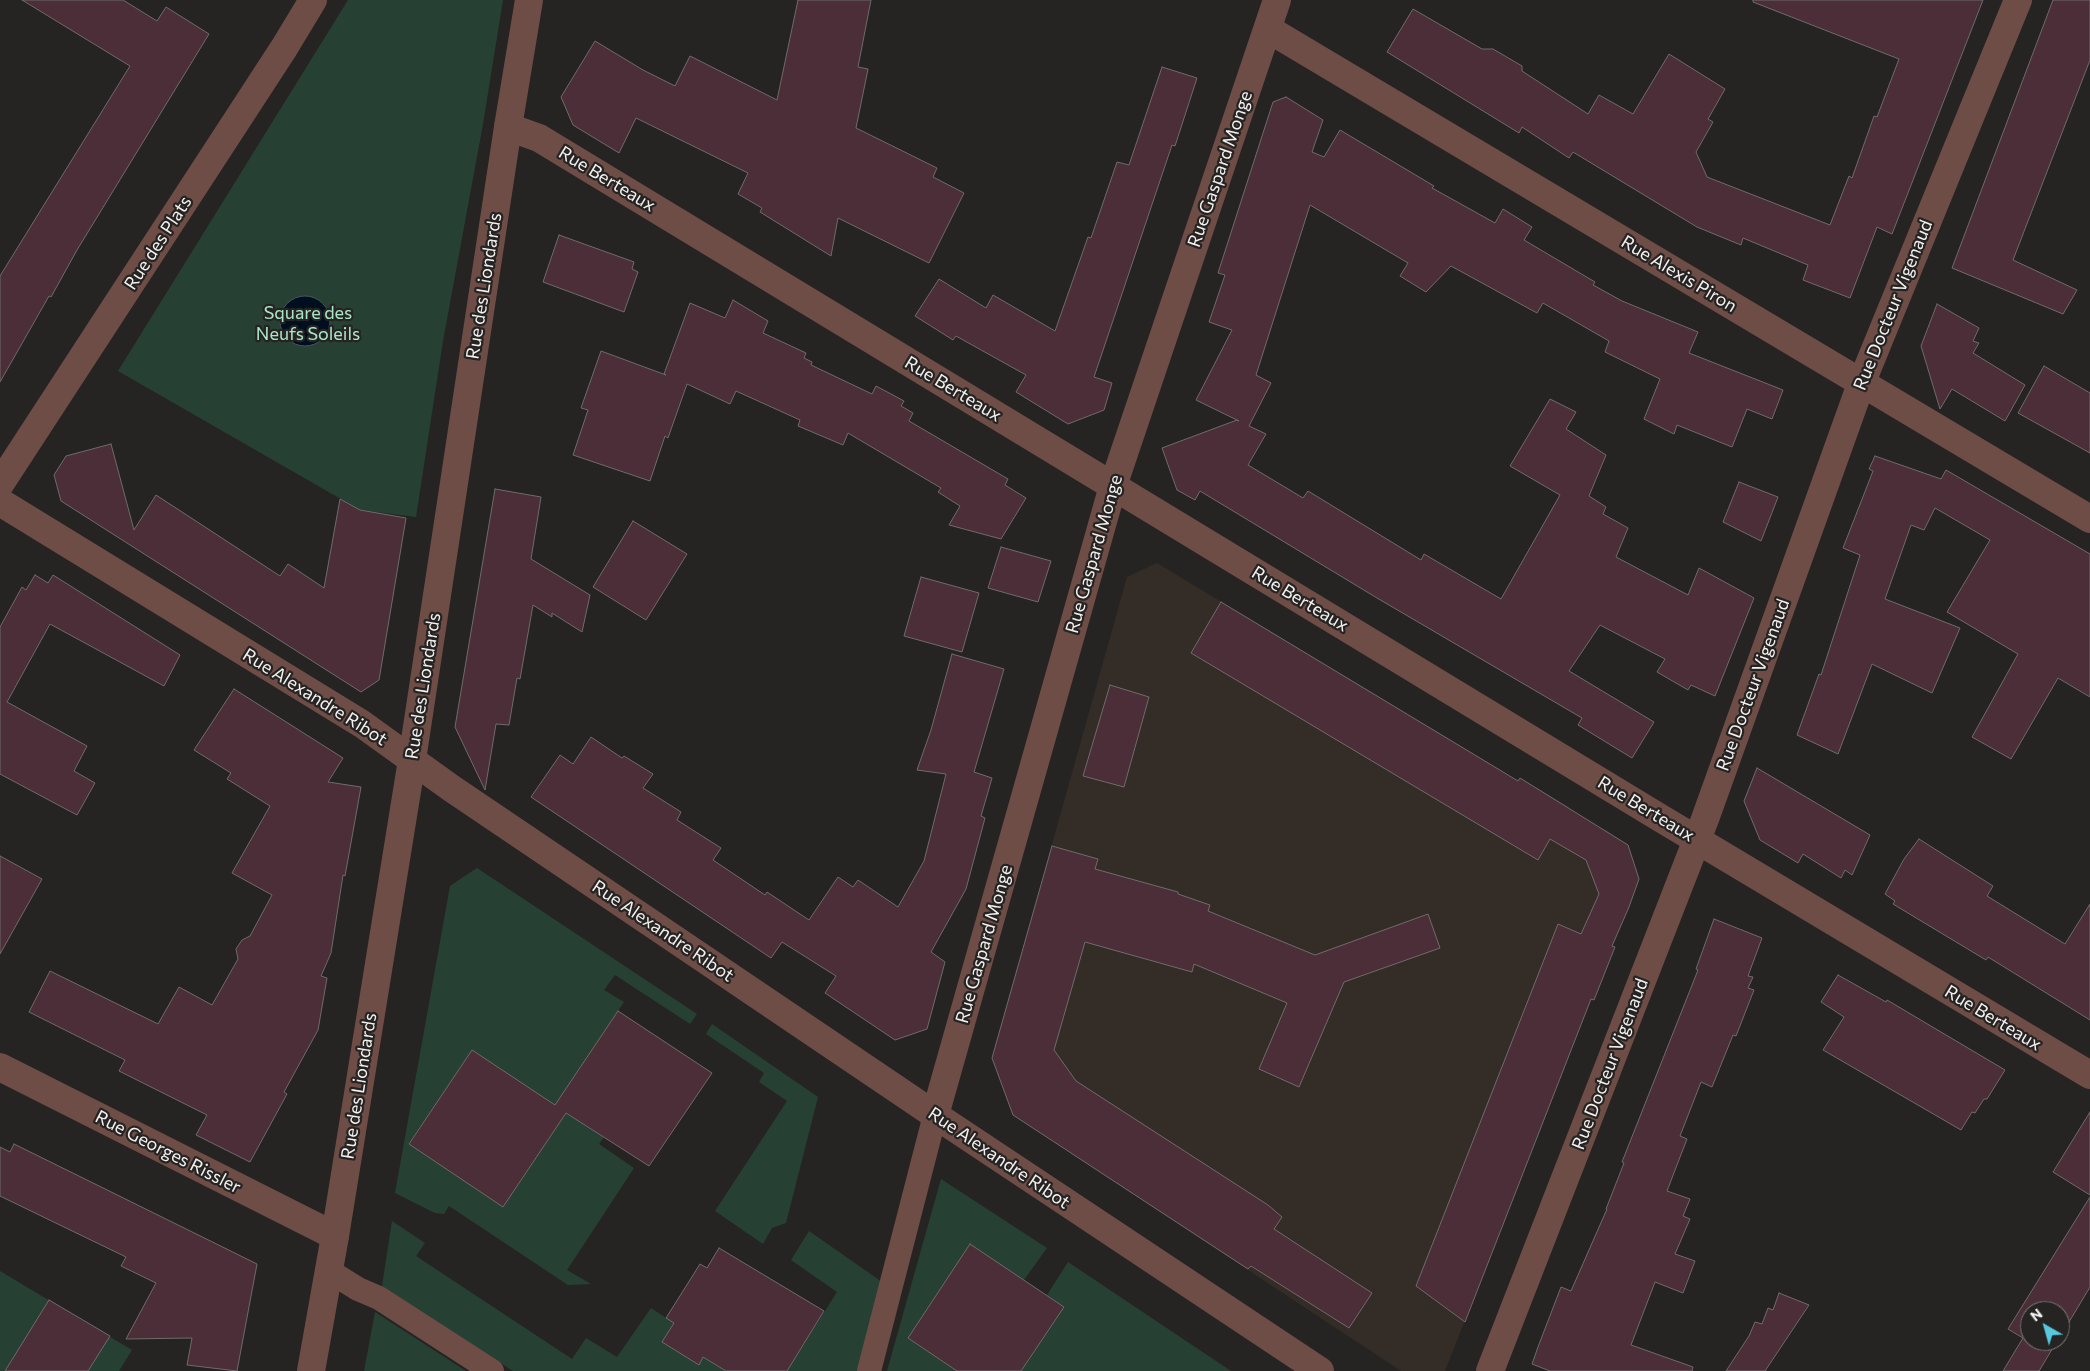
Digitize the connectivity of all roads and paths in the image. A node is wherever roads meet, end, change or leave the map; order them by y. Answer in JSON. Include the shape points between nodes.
{"nodes":[{"id":1,"x":313,"y":0,"type":"edge"},
{"id":2,"x":529,"y":0,"type":"edge"},
{"id":3,"x":1277,"y":0,"type":"edge"},
{"id":4,"x":2018,"y":0,"type":"edge"},
{"id":5,"x":1268,"y":28,"type":"junction"},
{"id":6,"x":508,"y":127,"type":"junction"},
{"id":7,"x":1861,"y":384,"type":"junction"},
{"id":8,"x":0,"y":484,"type":"edge"},
{"id":9,"x":1113,"y":486,"type":"junction"},
{"id":10,"x":0,"y":502,"type":"edge"},
{"id":11,"x":2090,"y":519,"type":"edge"},
{"id":12,"x":412,"y":760,"type":"junction"},
{"id":13,"x":1697,"y":840,"type":"junction"},
{"id":14,"x":0,"y":1067,"type":"edge"},
{"id":15,"x":2090,"y":1075,"type":"edge"},
{"id":16,"x":935,"y":1115,"type":"junction"},
{"id":17,"x":335,"y":1236,"type":"junction"},
{"id":18,"x":329,"y":1271,"type":"junction"},
{"id":19,"x":311,"y":1371,"type":"edge"},
{"id":20,"x":492,"y":1371,"type":"edge"},
{"id":21,"x":869,"y":1371,"type":"edge"},
{"id":22,"x":1320,"y":1371,"type":"edge"},
{"id":23,"x":1490,"y":1371,"type":"edge"}],
"edges":[{"from":1,"to":8,"type":"street","name":"Rue des Plats"},
{"from":2,"to":6,"type":"street","name":"Rue des Liondards"},
{"from":3,"to":5,"type":"street","name":"Rue Gaspard Monge"},
{"from":4,"to":7,"type":"street","name":"Rue Docteur Vigenaud"},
{"from":5,"to":7,"type":"street","name":"Rue Alexis Piron"},
{"from":5,"to":9,"type":"street","name":"Rue Gaspard Monge"},
{"from":6,"to":9,"type":"street","name":"Rue Berteaux","via":[[539,138]]},
{"from":6,"to":12,"type":"street","name":"Rue des Liondards"},
{"from":7,"to":11,"type":"street","name":"Rue Alexis Piron"},
{"from":7,"to":13,"type":"street","name":"Rue Docteur Vigenaud"},
{"from":9,"to":13,"type":"street","name":"Rue Berteaux"},
{"from":9,"to":16,"type":"street","name":"Rue Gaspard Monge"},
{"from":10,"to":12,"type":"street","name":"Rue Alexandre Ribot","via":[[362,724]]},
{"from":12,"to":16,"type":"street","name":"Rue Alexandre Ribot"},
{"from":12,"to":17,"type":"street","name":"Rue des Liondards"},
{"from":13,"to":15,"type":"street","name":"Rue Berteaux"},
{"from":13,"to":23,"type":"street","name":"Rue Docteur Vigenaud"},
{"from":14,"to":17,"type":"street","name":"Rue Georges Rissler"},
{"from":16,"to":21,"type":"street"},
{"from":16,"to":22,"type":"street","name":"Rue Alexandre Ribot"},
{"from":17,"to":18,"type":"street","name":"Rue des Liondards"},
{"from":18,"to":19,"type":"street","name":"Rue des Liondards"},
{"from":18,"to":20,"type":"street","via":[[379,1298]]}]}
